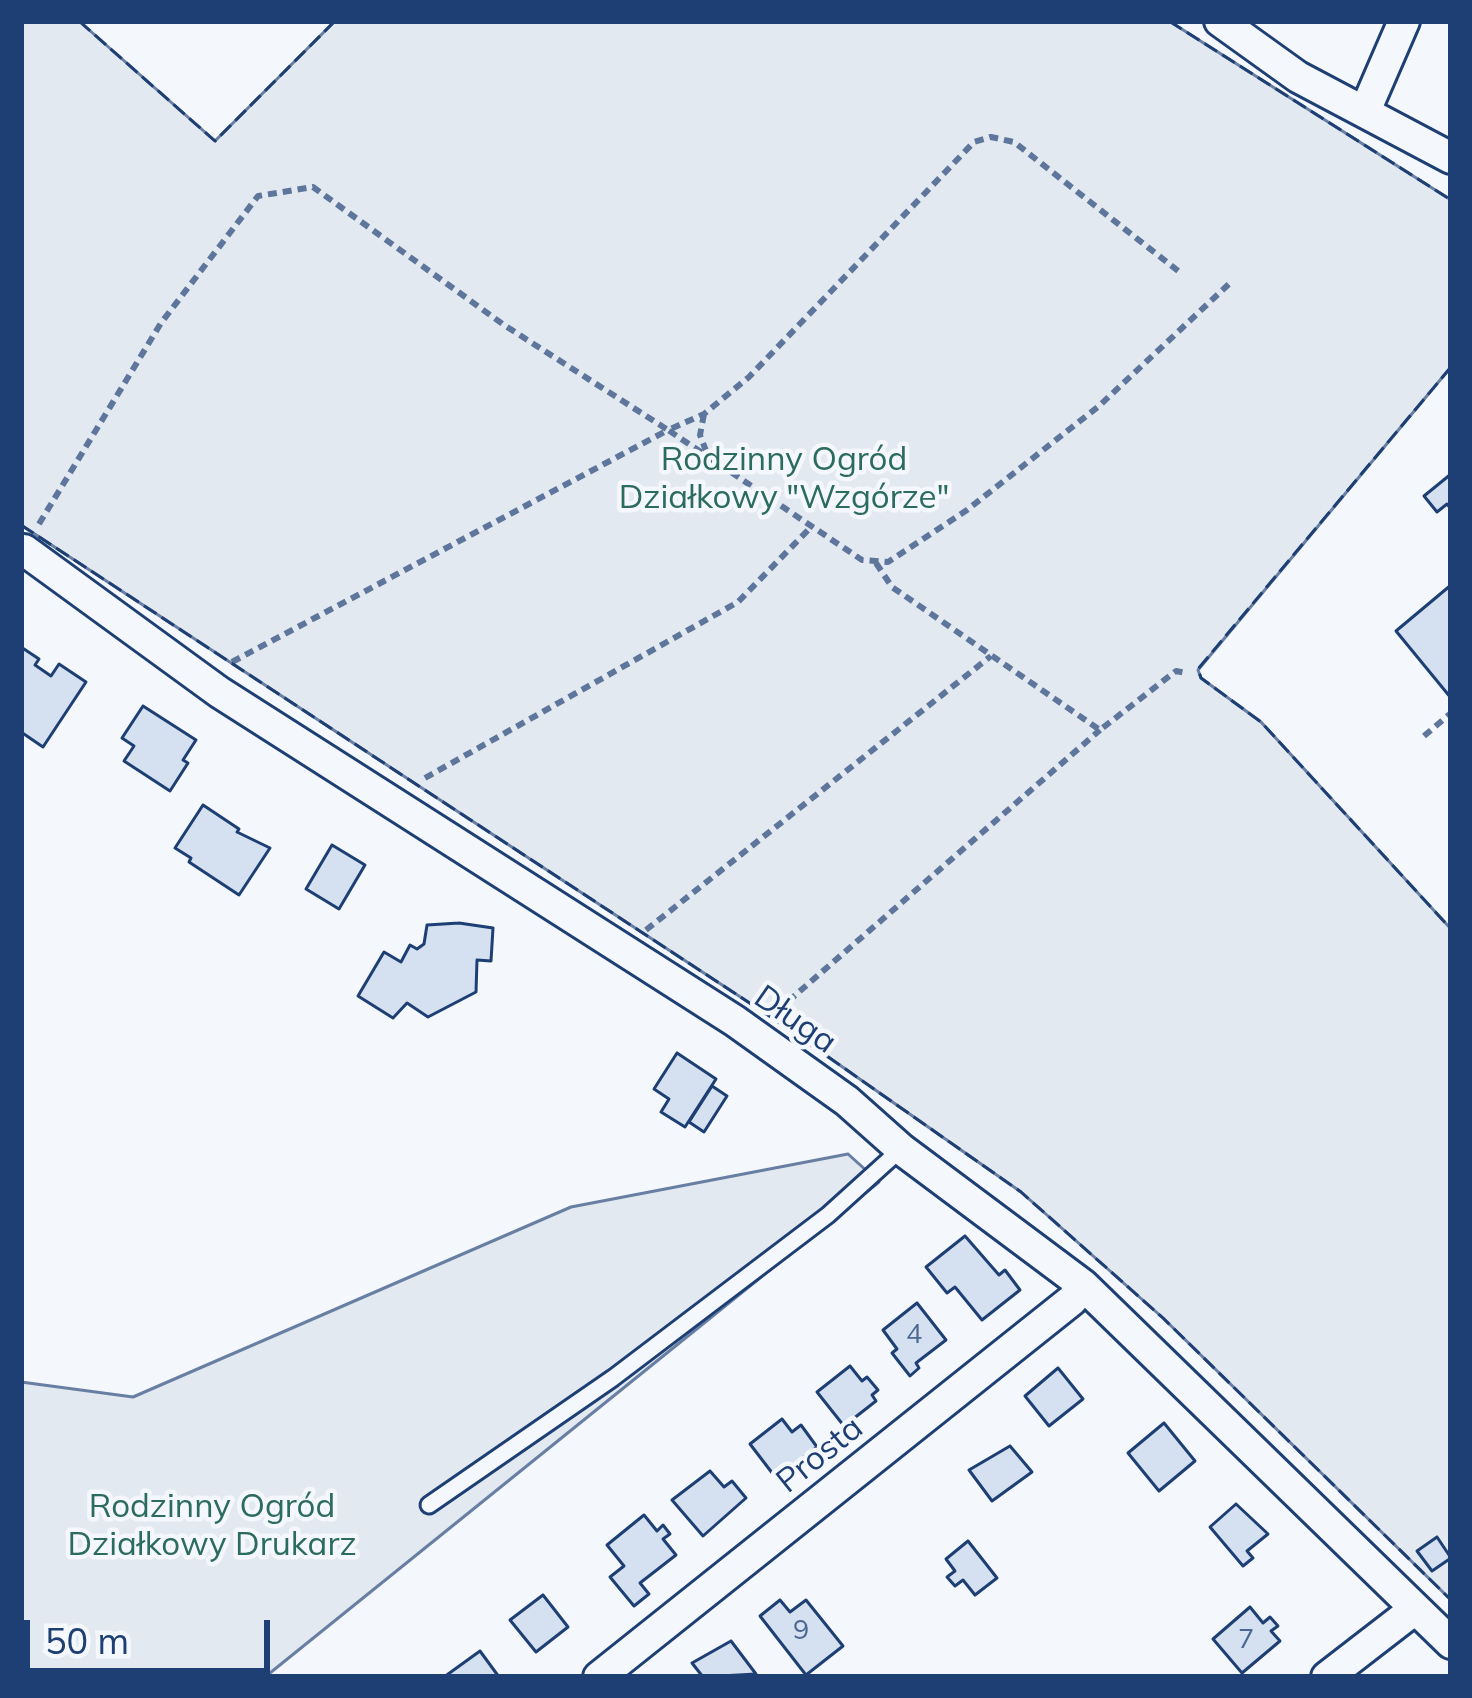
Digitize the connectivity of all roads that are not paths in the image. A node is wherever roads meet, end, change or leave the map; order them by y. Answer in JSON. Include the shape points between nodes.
{"nodes":[{"id":1,"x":1220,"y":21,"type":"edge"},
{"id":2,"x":1404,"y":21,"type":"edge"},
{"id":3,"x":1365,"y":111,"type":"junction"},
{"id":4,"x":1451,"y":158,"type":"edge"},
{"id":5,"x":24,"y":550,"type":"road end"},
{"id":6,"x":901,"y":1149,"type":"junction"},
{"id":7,"x":1083,"y":1285,"type":"junction"},
{"id":8,"x":429,"y":1505,"type":"dead end"},
{"id":9,"x":1415,"y":1609,"type":"junction"},
{"id":10,"x":1451,"y":1642,"type":"edge"},
{"id":11,"x":599,"y":1677,"type":"edge"},
{"id":12,"x":1327,"y":1677,"type":"edge"}],
"edges":[{"from":1,"to":3,"type":"street"},
{"from":2,"to":3,"type":"street"},
{"from":3,"to":4,"type":"street"},
{"from":5,"to":6,"type":"street","name":"Długa","via":[[219,692],[810,1075]]},
{"from":6,"to":7,"type":"street","name":"Długa"},
{"from":6,"to":8,"type":"lane","via":[[649,1351]]},
{"from":7,"to":9,"type":"street","name":"Długa"},
{"from":7,"to":11,"type":"street","name":"Prosta"},
{"from":9,"to":10,"type":"street","name":"Długa"},
{"from":9,"to":12,"type":"street"}]}
